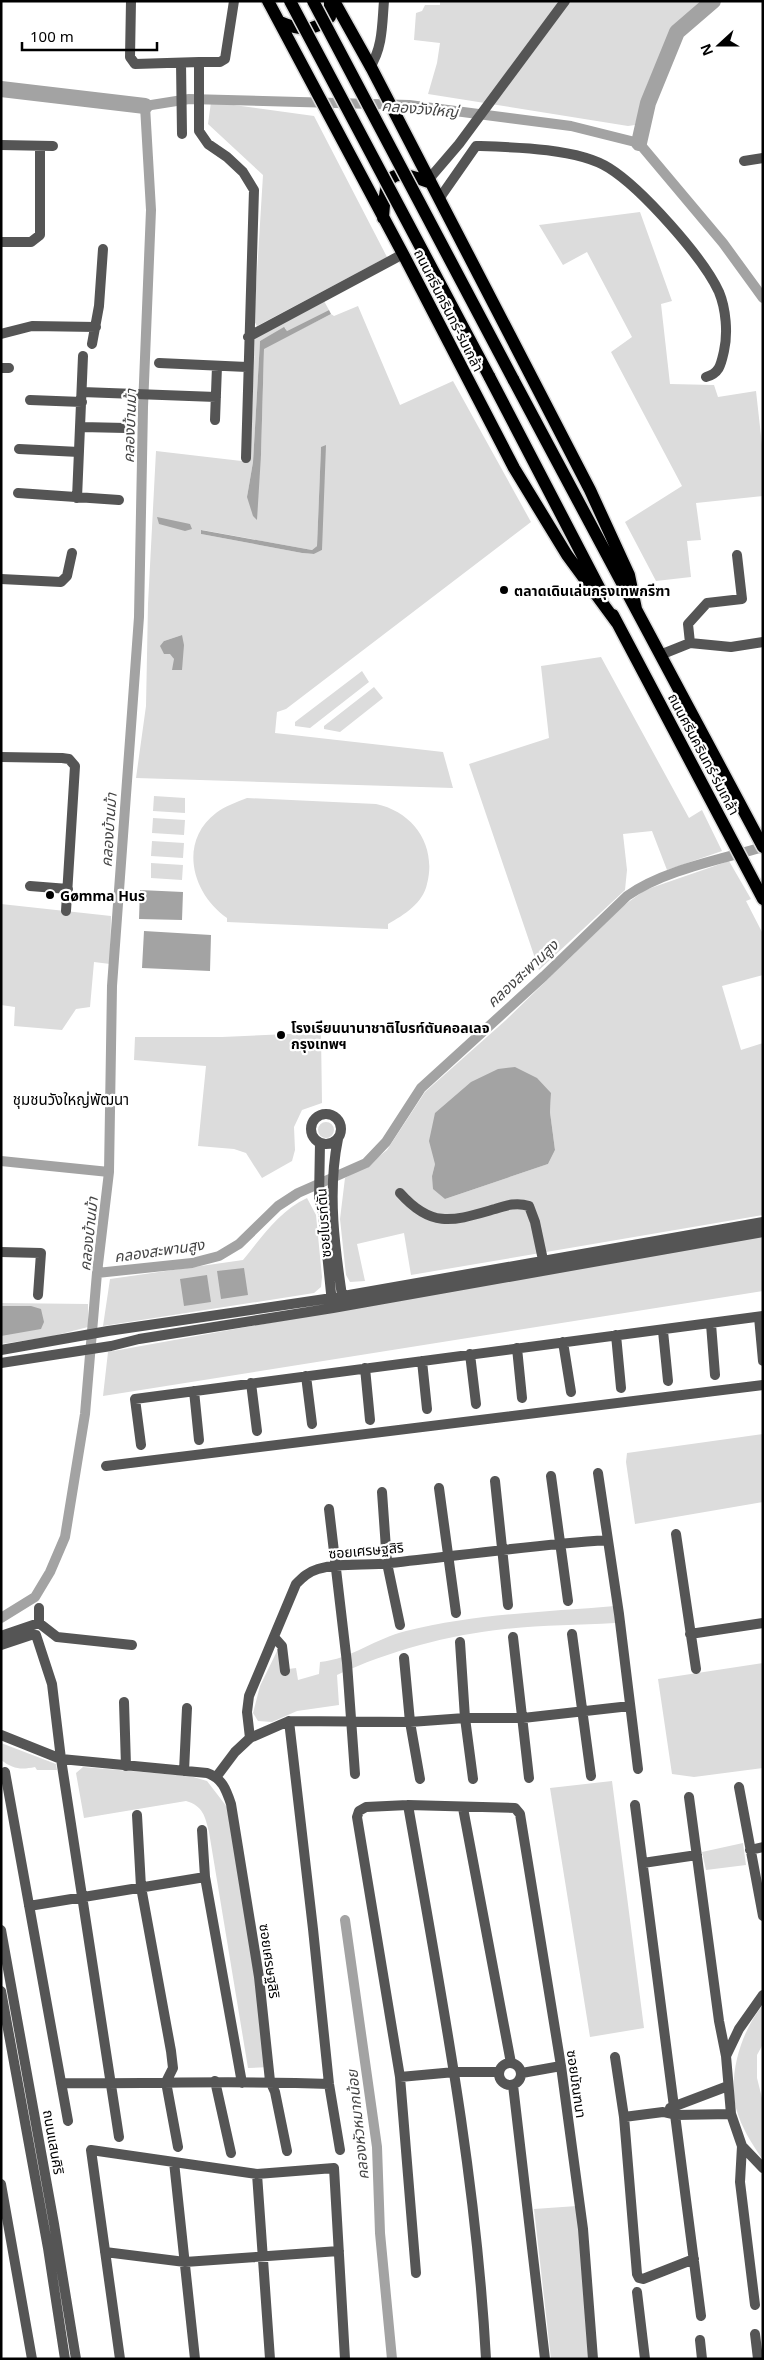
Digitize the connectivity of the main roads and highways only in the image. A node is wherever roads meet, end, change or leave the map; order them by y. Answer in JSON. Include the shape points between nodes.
{"nodes":[{"id":1,"x":268,"y":1,"type":"edge"},
{"id":2,"x":290,"y":1,"type":"edge"},
{"id":3,"x":314,"y":1,"type":"edge"},
{"id":4,"x":330,"y":1,"type":"edge"},
{"id":5,"x":334,"y":1,"type":"edge"},
{"id":6,"x":280,"y":22,"type":"junction"},
{"id":7,"x":430,"y":181,"type":"junction"},
{"id":8,"x":384,"y":218,"type":"junction"},
{"id":9,"x":636,"y":609,"type":"junction"},
{"id":10,"x":617,"y":623,"type":"junction"},
{"id":11,"x":763,"y":847,"type":"edge"},
{"id":12,"x":763,"y":899,"type":"edge"}],
"edges":[{"from":1,"to":6,"type":"main road","name":"ถนนศรีนครินทร์-ร่มเกล้า"},
{"from":2,"to":10,"type":"main road","name":"ถนนศรีนครินทร์-ร่มเกล้า","bridge":true,"via":[[582,550]]},
{"from":3,"to":9,"type":"main road","name":"ถนนศรีนครินทร์-ร่มเกล้า","bridge":true},
{"from":4,"to":6,"type":"main road","via":[[330,16],[316,25],[298,30]]},
{"from":5,"to":7,"type":"main road","name":"ถนนศรีนครินทร์-ร่มเกล้า"},
{"from":6,"to":8,"type":"main road","name":"ถนนศรีนครินทร์-ร่มเกล้า"},
{"from":7,"to":8,"type":"main road","via":[[407,174],[393,178],[385,188]]},
{"from":7,"to":9,"type":"main road","name":"ถนนศรีนครินทร์-ร่มเกล้า","via":[[616,542],[629,575]]},
{"from":8,"to":10,"type":"main road","name":"ถนนศรีนครินทร์-ร่มเกล้า","via":[[514,468],[567,555]]},
{"from":9,"to":11,"type":"main road","name":"ถนนศรีนครินทร์-ร่มเกล้า"},
{"from":10,"to":12,"type":"main road","name":"ถนนศรีนครินทร์-ร่มเกล้า"}]}
